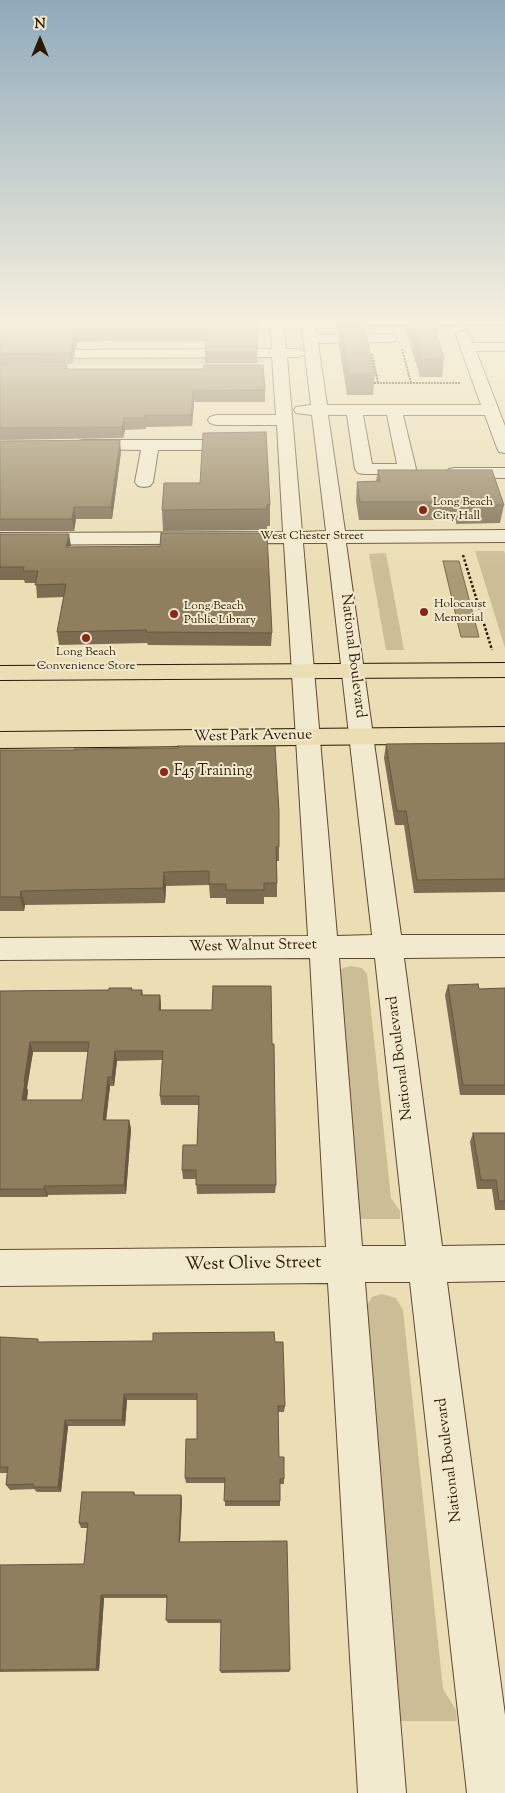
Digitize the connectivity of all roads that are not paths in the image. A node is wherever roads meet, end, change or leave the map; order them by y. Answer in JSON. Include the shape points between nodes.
{"nodes":[{"id":1,"x":283,"y":407,"type":"edge"},
{"id":2,"x":320,"y":407,"type":"edge"},
{"id":3,"x":489,"y":407,"type":"edge"},
{"id":4,"x":320,"y":410,"type":"junction"},
{"id":5,"x":354,"y":410,"type":"junction"},
{"id":6,"x":394,"y":410,"type":"junction"},
{"id":7,"x":490,"y":410,"type":"junction"},
{"id":8,"x":284,"y":415,"type":"junction"},
{"id":9,"x":216,"y":420,"type":"dead end"},
{"id":10,"x":286,"y":444,"type":"junction"},
{"id":11,"x":324,"y":444,"type":"junction"},
{"id":12,"x":66,"y":445,"type":"edge"},
{"id":13,"x":150,"y":445,"type":"junction"},
{"id":14,"x":505,"y":448,"type":"edge"},
{"id":15,"x":407,"y":469,"type":"junction"},
{"id":16,"x":505,"y":473,"type":"edge"},
{"id":17,"x":144,"y":482,"type":"dead end"},
{"id":18,"x":505,"y":536,"type":"edge"},
{"id":19,"x":294,"y":537,"type":"junction"},
{"id":20,"x":336,"y":537,"type":"junction"},
{"id":21,"x":0,"y":539,"type":"edge"},
{"id":22,"x":505,"y":670,"type":"edge"},
{"id":23,"x":304,"y":671,"type":"junction"},
{"id":24,"x":354,"y":671,"type":"junction"},
{"id":25,"x":0,"y":673,"type":"edge"},
{"id":26,"x":505,"y":735,"type":"edge"},
{"id":27,"x":362,"y":736,"type":"junction"},
{"id":28,"x":309,"y":737,"type":"junction"},
{"id":29,"x":0,"y":740,"type":"edge"},
{"id":30,"x":324,"y":946,"type":"junction"},
{"id":31,"x":505,"y":946,"type":"edge"},
{"id":32,"x":388,"y":947,"type":"junction"},
{"id":33,"x":0,"y":949,"type":"edge"},
{"id":34,"x":505,"y":1264,"type":"edge"},
{"id":35,"x":346,"y":1265,"type":"junction"},
{"id":36,"x":426,"y":1265,"type":"junction"},
{"id":37,"x":0,"y":1268,"type":"edge"},
{"id":38,"x":382,"y":1793,"type":"edge"},
{"id":39,"x":491,"y":1793,"type":"edge"}],
"edges":[{"from":1,"to":8,"type":"street"},
{"from":2,"to":4,"type":"street","name":"National Boulevard"},
{"from":3,"to":7,"type":"street"},
{"from":4,"to":5,"type":"street"},
{"from":4,"to":8,"type":"street"},
{"from":4,"to":11,"type":"street","name":"National Boulevard"},
{"from":5,"to":6,"type":"street"},
{"from":5,"to":15,"type":"street","via":[[364,469]]},
{"from":6,"to":7,"type":"street"},
{"from":6,"to":15,"type":"street"},
{"from":7,"to":14,"type":"street"},
{"from":8,"to":9,"type":"street"},
{"from":8,"to":10,"type":"street"},
{"from":10,"to":11,"type":"street"},
{"from":10,"to":13,"type":"street"},
{"from":10,"to":19,"type":"street"},
{"from":11,"to":20,"type":"street","name":"National Boulevard"},
{"from":12,"to":13,"type":"street"},
{"from":13,"to":17,"type":"street"},
{"from":15,"to":16,"type":"street","via":[[408,473]]},
{"from":18,"to":20,"type":"street","name":"West Chester Street"},
{"from":19,"to":20,"type":"street","name":"West Chester Street"},
{"from":19,"to":21,"type":"street","name":"West Chester Street"},
{"from":19,"to":23,"type":"street"},
{"from":20,"to":24,"type":"street","name":"National Boulevard"},
{"from":22,"to":24,"type":"highway"},
{"from":23,"to":24,"type":"highway"},
{"from":23,"to":25,"type":"highway"},
{"from":23,"to":28,"type":"street"},
{"from":24,"to":27,"type":"street","name":"National Boulevard"},
{"from":26,"to":27,"type":"highway","name":"West Park Avenue"},
{"from":27,"to":28,"type":"highway","name":"West Park Avenue"},
{"from":27,"to":32,"type":"street","name":"National Boulevard"},
{"from":28,"to":29,"type":"highway","name":"West Park Avenue"},
{"from":28,"to":30,"type":"street"},
{"from":30,"to":32,"type":"street","name":"West Walnut Street"},
{"from":30,"to":33,"type":"street","name":"West Walnut Street"},
{"from":30,"to":35,"type":"street"},
{"from":31,"to":32,"type":"street","name":"West Walnut Street"},
{"from":32,"to":36,"type":"street","name":"National Boulevard"},
{"from":34,"to":36,"type":"street","name":"West Olive Street"},
{"from":35,"to":36,"type":"street","name":"West Olive Street"},
{"from":35,"to":37,"type":"street","name":"West Olive Street"},
{"from":35,"to":38,"type":"street"},
{"from":36,"to":39,"type":"street","name":"National Boulevard"}]}
